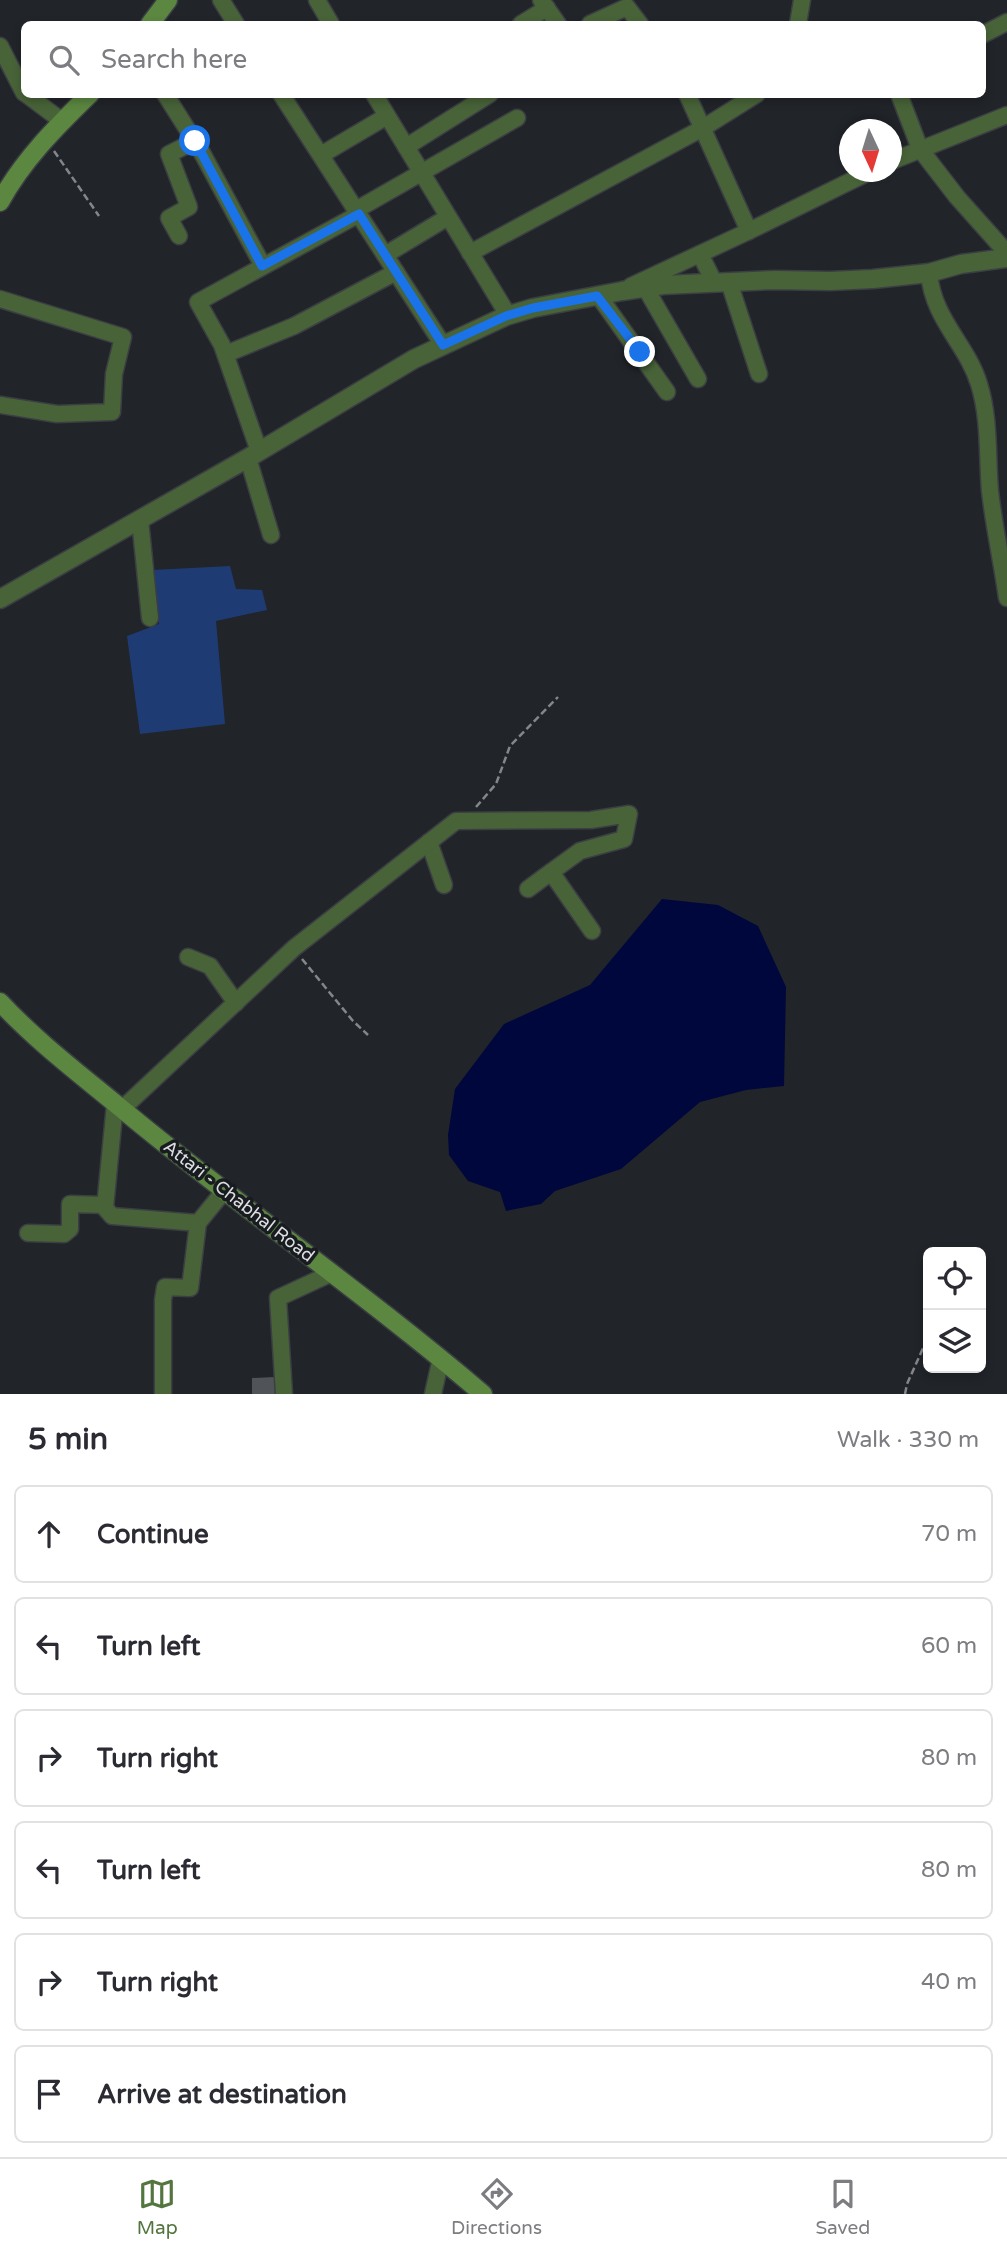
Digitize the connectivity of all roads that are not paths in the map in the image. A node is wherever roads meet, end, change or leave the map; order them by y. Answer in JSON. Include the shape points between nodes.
{"nodes":[{"id":1,"x":168,"y":0,"type":"edge"},
{"id":2,"x":220,"y":0,"type":"edge"},
{"id":3,"x":317,"y":0,"type":"edge"},
{"id":4,"x":802,"y":0,"type":"edge"},
{"id":5,"x":544,"y":4,"type":"edge"},
{"id":6,"x":152,"y":21,"type":"edge"},
{"id":7,"x":234,"y":21,"type":"edge"},
{"id":8,"x":324,"y":21,"type":"edge"},
{"id":9,"x":524,"y":21,"type":"edge"},
{"id":10,"x":556,"y":21,"type":"edge"},
{"id":11,"x":597,"y":21,"type":"edge"},
{"id":12,"x":638,"y":21,"type":"edge"},
{"id":13,"x":798,"y":21,"type":"edge"},
{"id":14,"x":1007,"y":22,"type":"edge"},
{"id":15,"x":986,"y":33,"type":"edge"},
{"id":16,"x":0,"y":46,"type":"edge"},
{"id":17,"x":21,"y":86,"type":"edge"},
{"id":18,"x":30,"y":98,"type":"edge"},
{"id":19,"x":86,"y":98,"type":"edge"},
{"id":20,"x":168,"y":98,"type":"edge"},
{"id":21,"x":284,"y":98,"type":"edge"},
{"id":22,"x":376,"y":98,"type":"edge"},
{"id":23,"x":484,"y":98,"type":"edge"},
{"id":24,"x":689,"y":98,"type":"edge"},
{"id":25,"x":751,"y":98,"type":"edge"},
{"id":26,"x":901,"y":98,"type":"edge"},
{"id":27,"x":1007,"y":115,"type":"edge"},
{"id":28,"x":387,"y":116,"type":"junction"},
{"id":29,"x":517,"y":118,"type":"dead end"},
{"id":30,"x":62,"y":121,"type":"junction"},
{"id":31,"x":703,"y":128,"type":"junction"},
{"id":32,"x":195,"y":141,"type":"junction"},
{"id":33,"x":406,"y":147,"type":"junction"},
{"id":34,"x":920,"y":149,"type":"junction"},
{"id":35,"x":321,"y":155,"type":"junction"},
{"id":36,"x":902,"y":156,"type":"edge"},
{"id":37,"x":421,"y":172,"type":"junction"},
{"id":38,"x":849,"y":182,"type":"edge"},
{"id":39,"x":0,"y":202,"type":"edge"},
{"id":40,"x":357,"y":212,"type":"junction"},
{"id":41,"x":448,"y":217,"type":"junction"},
{"id":42,"x":749,"y":231,"type":"junction"},
{"id":43,"x":179,"y":236,"type":"dead end"},
{"id":44,"x":470,"y":253,"type":"junction"},
{"id":45,"x":385,"y":254,"type":"junction"},
{"id":46,"x":700,"y":254,"type":"junction"},
{"id":47,"x":1007,"y":256,"type":"edge"},
{"id":48,"x":262,"y":266,"type":"junction"},
{"id":49,"x":396,"y":272,"type":"junction"},
{"id":50,"x":929,"y":273,"type":"junction"},
{"id":51,"x":722,"y":282,"type":"junction"},
{"id":52,"x":645,"y":287,"type":"junction"},
{"id":53,"x":622,"y":290,"type":"junction"},
{"id":54,"x":597,"y":296,"type":"junction"},
{"id":55,"x":0,"y":299,"type":"edge"},
{"id":56,"x":508,"y":315,"type":"junction"},
{"id":57,"x":443,"y":345,"type":"junction"},
{"id":58,"x":226,"y":354,"type":"junction"},
{"id":59,"x":759,"y":374,"type":"dead end"},
{"id":60,"x":698,"y":379,"type":"dead end"},
{"id":61,"x":667,"y":392,"type":"dead end"},
{"id":62,"x":0,"y":405,"type":"edge"},
{"id":63,"x":253,"y":454,"type":"junction"},
{"id":64,"x":140,"y":520,"type":"junction"},
{"id":65,"x":271,"y":535,"type":"dead end"},
{"id":66,"x":1007,"y":597,"type":"edge"},
{"id":67,"x":0,"y":600,"type":"edge"},
{"id":68,"x":150,"y":618,"type":"dead end"},
{"id":69,"x":429,"y":842,"type":"junction"},
{"id":70,"x":551,"y":872,"type":"junction"},
{"id":71,"x":444,"y":885,"type":"dead end"},
{"id":72,"x":528,"y":889,"type":"dead end"},
{"id":73,"x":592,"y":931,"type":"dead end"},
{"id":74,"x":188,"y":957,"type":"dead end"},
{"id":75,"x":0,"y":1002,"type":"edge"},
{"id":76,"x":236,"y":1003,"type":"junction"},
{"id":77,"x":119,"y":1107,"type":"junction"},
{"id":78,"x":225,"y":1191,"type":"junction"},
{"id":79,"x":106,"y":1205,"type":"junction"},
{"id":80,"x":198,"y":1223,"type":"junction"},
{"id":81,"x":28,"y":1233,"type":"dead end"},
{"id":82,"x":332,"y":1273,"type":"junction"},
{"id":83,"x":441,"y":1358,"type":"junction"},
{"id":84,"x":163,"y":1394,"type":"edge"},
{"id":85,"x":284,"y":1394,"type":"edge"},
{"id":86,"x":433,"y":1394,"type":"edge"},
{"id":87,"x":483,"y":1394,"type":"edge"}],
"edges":[{"from":1,"to":6,"type":"main road"},
{"from":2,"to":7,"type":"street"},
{"from":3,"to":8,"type":"street"},
{"from":4,"to":13,"type":"street"},
{"from":5,"to":9,"type":"street"},
{"from":5,"to":10,"type":"street"},
{"from":11,"to":12,"type":"street","via":[[627,7]]},
{"from":14,"to":15,"type":"street"},
{"from":16,"to":17,"type":"street"},
{"from":18,"to":30,"type":"street"},
{"from":19,"to":30,"type":"main road"},
{"from":20,"to":32,"type":"street"},
{"from":21,"to":35,"type":"street"},
{"from":22,"to":28,"type":"street"},
{"from":23,"to":33,"type":"street"},
{"from":24,"to":31,"type":"street"},
{"from":25,"to":31,"type":"street"},
{"from":26,"to":34,"type":"street"},
{"from":27,"to":34,"type":"street"},
{"from":28,"to":33,"type":"street"},
{"from":28,"to":35,"type":"street"},
{"from":29,"to":37,"type":"street"},
{"from":30,"to":39,"type":"main road","via":[[19,170]]},
{"from":31,"to":42,"type":"street"},
{"from":31,"to":44,"type":"street"},
{"from":32,"to":43,"type":"street","via":[[169,154],[189,207],[169,218]]},
{"from":32,"to":48,"type":"street"},
{"from":33,"to":37,"type":"street"},
{"from":34,"to":36,"type":"street"},
{"from":34,"to":47,"type":"street"},
{"from":35,"to":40,"type":"street"},
{"from":37,"to":40,"type":"street"},
{"from":37,"to":41,"type":"street"},
{"from":38,"to":42,"type":"street"},
{"from":40,"to":45,"type":"street"},
{"from":40,"to":48,"type":"street"},
{"from":41,"to":44,"type":"street"},
{"from":41,"to":45,"type":"street"},
{"from":42,"to":46,"type":"street"},
{"from":44,"to":56,"type":"street"},
{"from":45,"to":49,"type":"street"},
{"from":46,"to":51,"type":"street"},
{"from":46,"to":53,"type":"street"},
{"from":47,"to":50,"type":"street"},
{"from":48,"to":58,"type":"street","via":[[198,302]]},
{"from":49,"to":57,"type":"street"},
{"from":49,"to":58,"type":"street","via":[[294,326]]},
{"from":50,"to":51,"type":"street","via":[[831,281]]},
{"from":50,"to":66,"type":"street","via":[[945,323],[978,380],[984,402],[990,492]]},
{"from":51,"to":52,"type":"street"},
{"from":51,"to":59,"type":"street"},
{"from":52,"to":53,"type":"street"},
{"from":52,"to":60,"type":"street"},
{"from":53,"to":54,"type":"street"},
{"from":54,"to":56,"type":"street"},
{"from":54,"to":61,"type":"street"},
{"from":55,"to":62,"type":"street","via":[[123,337],[114,374],[112,412],[57,414]]},
{"from":56,"to":57,"type":"street"},
{"from":57,"to":63,"type":"street"},
{"from":58,"to":63,"type":"street"},
{"from":63,"to":64,"type":"street"},
{"from":63,"to":65,"type":"street"},
{"from":64,"to":67,"type":"street"},
{"from":64,"to":68,"type":"street"},
{"from":69,"to":70,"type":"street","via":[[456,821],[591,820],[629,814],[624,839],[580,851]]},
{"from":69,"to":71,"type":"street"},
{"from":69,"to":76,"type":"street","via":[[294,948]]},
{"from":70,"to":72,"type":"street"},
{"from":70,"to":73,"type":"street"},
{"from":74,"to":76,"type":"street","via":[[209,966]]},
{"from":75,"to":77,"type":"main road","name":"Attari - Chabhal Road"},
{"from":76,"to":77,"type":"street"},
{"from":77,"to":78,"type":"main road","name":"Attari - Chabhal Road"},
{"from":77,"to":79,"type":"street"},
{"from":78,"to":80,"type":"street"},
{"from":78,"to":82,"type":"main road","name":"Attari - Chabhal Road"},
{"from":79,"to":80,"type":"street","via":[[112,1216]]},
{"from":79,"to":81,"type":"street","via":[[70,1204],[71,1229],[64,1234]]},
{"from":80,"to":84,"type":"street","via":[[190,1288],[165,1287]]},
{"from":82,"to":83,"type":"main road","name":"Attari - Chabhal Road"},
{"from":82,"to":85,"type":"street","via":[[278,1298]]},
{"from":83,"to":86,"type":"street"},
{"from":83,"to":87,"type":"main road","name":"Attari - Chabhal Road"}]}
